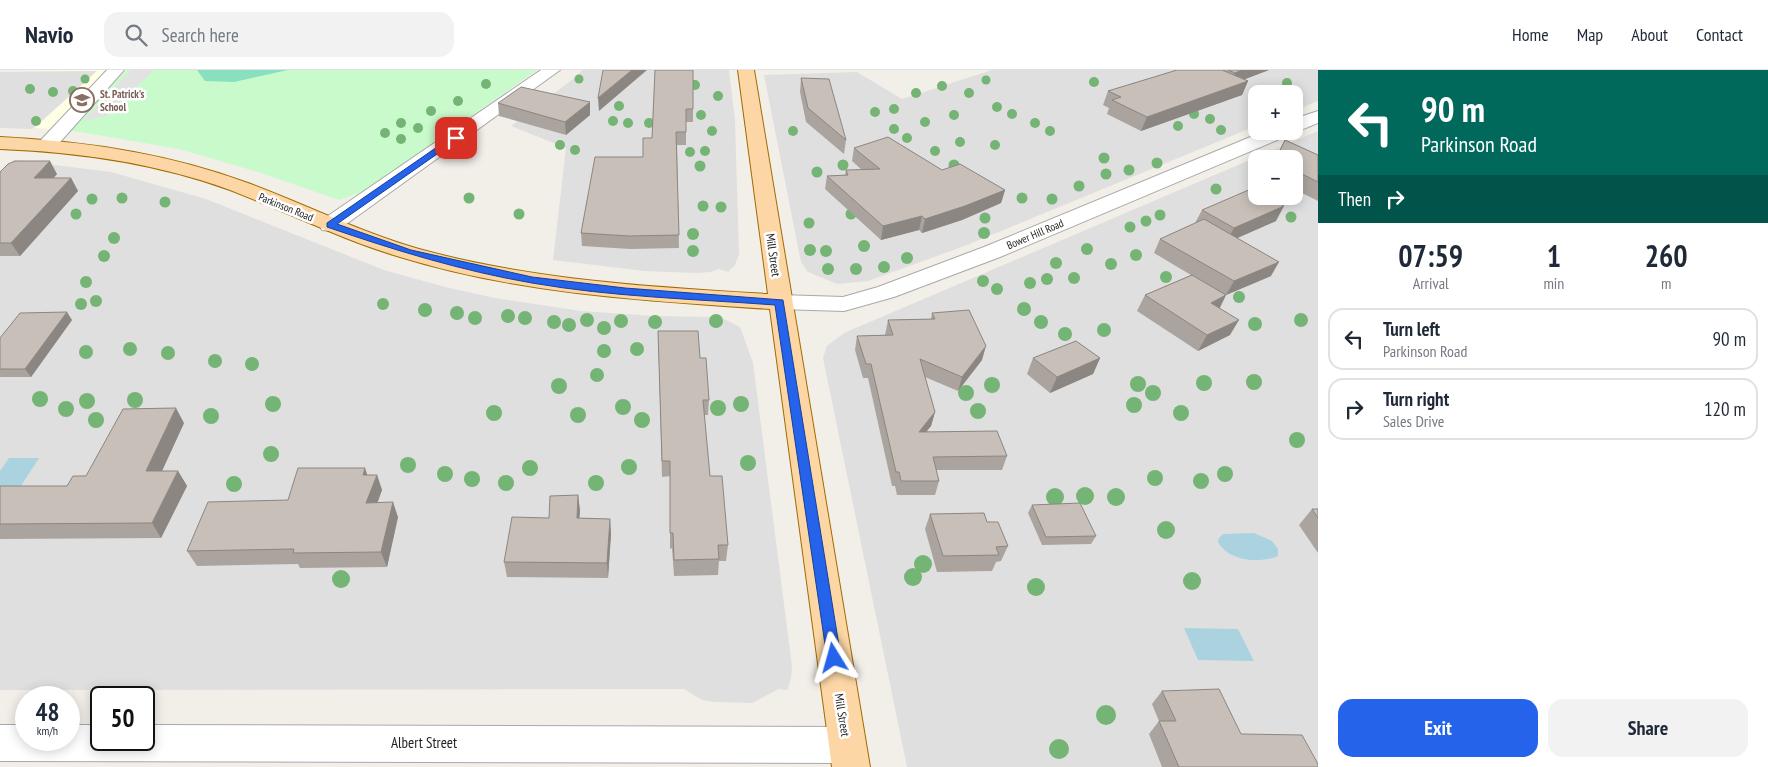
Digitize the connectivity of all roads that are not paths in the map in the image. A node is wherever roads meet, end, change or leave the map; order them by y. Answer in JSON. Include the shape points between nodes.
{"nodes":[{"id":1,"x":116,"y":70,"type":"edge"},
{"id":2,"x":552,"y":70,"type":"edge"},
{"id":3,"x":746,"y":70,"type":"edge"},
{"id":4,"x":1318,"y":116,"type":"edge"},
{"id":5,"x":1303,"y":122,"type":"edge"},
{"id":6,"x":1260,"y":140,"type":"edge"},
{"id":7,"x":0,"y":143,"type":"edge"},
{"id":8,"x":47,"y":145,"type":"junction"},
{"id":9,"x":330,"y":225,"type":"junction"},
{"id":10,"x":780,"y":302,"type":"junction"},
{"id":11,"x":0,"y":743,"type":"edge"},
{"id":12,"x":849,"y":756,"type":"edge"}],
"edges":[{"from":1,"to":8,"type":"street"},
{"from":2,"to":9,"type":"street"},
{"from":3,"to":10,"type":"main road","name":"Mill Street"},
{"from":4,"to":5,"type":"street"},
{"from":6,"to":10,"type":"street","name":"Bower Hill Road","via":[[992,252],[878,295],[836,304]]},
{"from":7,"to":8,"type":"main road","name":"Parkinson Road"},
{"from":8,"to":9,"type":"main road","name":"Parkinson Road","via":[[114,153],[173,166],[237,186]]},
{"from":9,"to":10,"type":"main road","name":"Parkinson Road","via":[[408,252],[532,280]]},
{"from":10,"to":12,"type":"main road","name":"Mill Street"},
{"from":11,"to":12,"type":"street","name":"Albert Street"}]}
